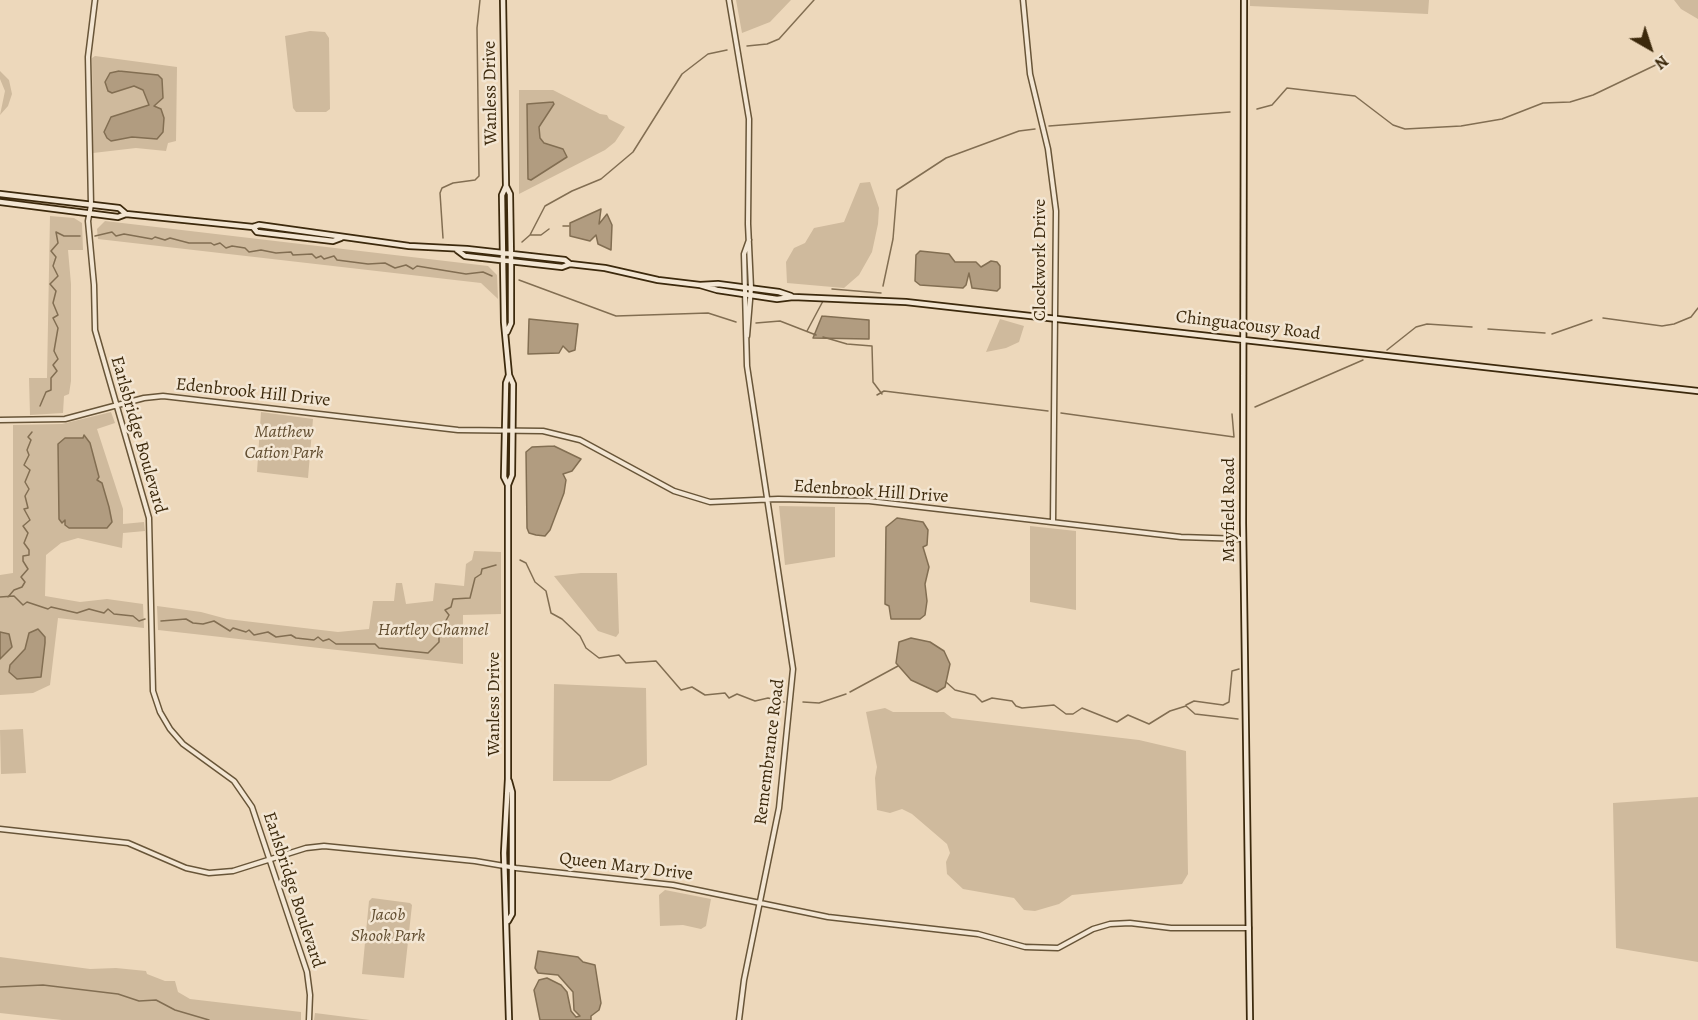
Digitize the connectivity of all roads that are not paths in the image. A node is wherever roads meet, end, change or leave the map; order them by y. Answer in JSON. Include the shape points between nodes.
{"nodes":[{"id":1,"x":95,"y":0,"type":"edge"},
{"id":2,"x":503,"y":0,"type":"edge"},
{"id":3,"x":729,"y":0,"type":"edge"},
{"id":4,"x":1023,"y":0,"type":"edge"},
{"id":5,"x":1244,"y":0,"type":"edge"},
{"id":6,"x":507,"y":186,"type":"junction"},
{"id":7,"x":0,"y":194,"type":"edge"},
{"id":8,"x":0,"y":202,"type":"edge"},
{"id":9,"x":90,"y":205,"type":"junction"},
{"id":10,"x":90,"y":213,"type":"junction"},
{"id":11,"x":126,"y":214,"type":"junction"},
{"id":12,"x":749,"y":240,"type":"junction"},
{"id":13,"x":456,"y":250,"type":"junction"},
{"id":14,"x":503,"y":253,"type":"junction"},
{"id":15,"x":511,"y":254,"type":"junction"},
{"id":16,"x":504,"y":260,"type":"junction"},
{"id":17,"x":511,"y":261,"type":"junction"},
{"id":18,"x":570,"y":264,"type":"junction"},
{"id":19,"x":700,"y":285,"type":"junction"},
{"id":20,"x":745,"y":288,"type":"junction"},
{"id":21,"x":751,"y":288,"type":"junction"},
{"id":22,"x":748,"y":295,"type":"junction"},
{"id":23,"x":794,"y":297,"type":"junction"},
{"id":24,"x":1055,"y":318,"type":"junction"},
{"id":25,"x":507,"y":332,"type":"junction"},
{"id":26,"x":1243,"y":339,"type":"junction"},
{"id":27,"x":509,"y":375,"type":"junction"},
{"id":28,"x":1698,"y":392,"type":"edge"},
{"id":29,"x":115,"y":405,"type":"junction"},
{"id":30,"x":0,"y":420,"type":"edge"},
{"id":31,"x":506,"y":430,"type":"junction"},
{"id":32,"x":513,"y":430,"type":"junction"},
{"id":33,"x":508,"y":485,"type":"junction"},
{"id":34,"x":768,"y":500,"type":"junction"},
{"id":35,"x":1053,"y":522,"type":"junction"},
{"id":36,"x":1243,"y":539,"type":"junction"},
{"id":37,"x":508,"y":779,"type":"junction"},
{"id":38,"x":0,"y":829,"type":"edge"},
{"id":39,"x":271,"y":860,"type":"junction"},
{"id":40,"x":504,"y":865,"type":"junction"},
{"id":41,"x":512,"y":867,"type":"junction"},
{"id":42,"x":760,"y":902,"type":"junction"},
{"id":43,"x":508,"y":921,"type":"junction"},
{"id":44,"x":1249,"y":928,"type":"junction"},
{"id":45,"x":309,"y":1020,"type":"edge"},
{"id":46,"x":509,"y":1020,"type":"edge"},
{"id":47,"x":739,"y":1020,"type":"edge"},
{"id":48,"x":1250,"y":1020,"type":"edge"}],
"edges":[{"from":1,"to":9,"type":"street","name":"Earlsbridge Boulevard","via":[[88,57]]},
{"from":2,"to":6,"type":"main road","name":"Wanless Drive"},
{"from":3,"to":12,"type":"street","name":"Remembrance Road","via":[[748,105]]},
{"from":4,"to":24,"type":"street","name":"Clockwork Drive","via":[[1030,74],[1056,203]]},
{"from":5,"to":26,"type":"main road","name":"Mayfield Road"},
{"from":6,"to":14,"type":"main road","name":"Wanless Drive","via":[[502,195]]},
{"from":6,"to":15,"type":"main road","name":"Wanless Drive"},
{"from":7,"to":9,"type":"main road","name":"Chinguacousy Road"},
{"from":8,"to":10,"type":"main road","name":"Chinguacousy Road"},
{"from":9,"to":10,"type":"street","name":"Earlsbridge Boulevard"},
{"from":9,"to":11,"type":"main road","name":"Chinguacousy Road","via":[[119,208]]},
{"from":10,"to":11,"type":"main road","name":"Chinguacousy Road","via":[[118,217]]},
{"from":10,"to":29,"type":"street","name":"Earlsbridge Boulevard","via":[[95,330]]},
{"from":11,"to":13,"type":"main road","name":"Chinguacousy Road","via":[[259,225]]},
{"from":12,"to":20,"type":"street","name":"Remembrance Road","via":[[744,254]]},
{"from":12,"to":21,"type":"street","name":"Remembrance Road"},
{"from":13,"to":14,"type":"main road","name":"Chinguacousy Road"},
{"from":13,"to":16,"type":"main road","name":"Chinguacousy Road","via":[[465,256]]},
{"from":14,"to":15,"type":"main road","name":"Chinguacousy Road"},
{"from":14,"to":16,"type":"main road","name":"Wanless Drive"},
{"from":15,"to":17,"type":"main road","name":"Wanless Drive"},
{"from":15,"to":18,"type":"main road","name":"Chinguacousy Road","via":[[565,260]]},
{"from":16,"to":17,"type":"main road","name":"Chinguacousy Road"},
{"from":16,"to":25,"type":"main road","name":"Wanless Drive"},
{"from":17,"to":18,"type":"main road","name":"Chinguacousy Road","via":[[562,267]]},
{"from":17,"to":25,"type":"main road","name":"Wanless Drive","via":[[512,323]]},
{"from":18,"to":19,"type":"main road","name":"Chinguacousy Road"},
{"from":19,"to":20,"type":"main road","name":"Chinguacousy Road"},
{"from":19,"to":22,"type":"main road","name":"Chinguacousy Road"},
{"from":20,"to":21,"type":"main road","name":"Chinguacousy Road"},
{"from":20,"to":22,"type":"street","name":"Remembrance Road"},
{"from":21,"to":22,"type":"street","name":"Remembrance Road"},
{"from":21,"to":23,"type":"main road","name":"Chinguacousy Road"},
{"from":22,"to":23,"type":"main road","name":"Chinguacousy Road"},
{"from":22,"to":34,"type":"street","name":"Remembrance Road","via":[[746,342]]},
{"from":23,"to":24,"type":"main road","name":"Chinguacousy Road","via":[[906,302]]},
{"from":24,"to":26,"type":"main road","name":"Chinguacousy Road"},
{"from":24,"to":35,"type":"street","name":"Clockwork Drive"},
{"from":25,"to":27,"type":"main road","name":"Wanless Drive"},
{"from":26,"to":28,"type":"main road","name":"Chinguacousy Road"},
{"from":26,"to":36,"type":"main road","name":"Mayfield Road"},
{"from":27,"to":31,"type":"main road","name":"Wanless Drive"},
{"from":27,"to":32,"type":"main road","name":"Wanless Drive","via":[[513,384]]},
{"from":29,"to":30,"type":"street","name":"Edenbrook Hill Drive","via":[[65,419]]},
{"from":29,"to":31,"type":"street","name":"Edenbrook Hill Drive","via":[[163,396],[458,430]]},
{"from":29,"to":39,"type":"street","name":"Earlsbridge Boulevard","via":[[151,530],[152,682],[158,705],[183,744],[228,775],[241,789],[252,807]]},
{"from":31,"to":32,"type":"street","name":"Edenbrook Hill Drive"},
{"from":31,"to":33,"type":"main road","name":"Wanless Drive","via":[[504,477]]},
{"from":32,"to":33,"type":"main road","name":"Wanless Drive","via":[[512,476]]},
{"from":32,"to":34,"type":"street","name":"Edenbrook Hill Drive","via":[[573,437],[689,497],[717,502]]},
{"from":33,"to":37,"type":"main road","name":"Wanless Drive"},
{"from":34,"to":35,"type":"street","name":"Edenbrook Hill Drive","via":[[868,501]]},
{"from":34,"to":42,"type":"street","name":"Remembrance Road","via":[[793,669],[779,808]]},
{"from":35,"to":36,"type":"street","name":"Edenbrook Hill Drive","via":[[1181,537]]},
{"from":36,"to":44,"type":"main road","name":"Mayfield Road"},
{"from":37,"to":40,"type":"main road","name":"Wanless Drive"},
{"from":37,"to":41,"type":"main road","name":"Wanless Drive","via":[[512,792]]},
{"from":38,"to":39,"type":"street","name":"Queen Mary Drive","via":[[128,843],[209,873]]},
{"from":39,"to":40,"type":"street","name":"Queen Mary Drive","via":[[306,848],[329,846]]},
{"from":39,"to":45,"type":"street","name":"Earlsbridge Boulevard","via":[[307,972]]},
{"from":40,"to":41,"type":"street","name":"Queen Mary Drive"},
{"from":40,"to":43,"type":"main road","name":"Wanless Drive","via":[[504,915]]},
{"from":41,"to":42,"type":"street","name":"Queen Mary Drive","via":[[673,885]]},
{"from":41,"to":43,"type":"main road","name":"Wanless Drive","via":[[512,914]]},
{"from":42,"to":44,"type":"street","name":"Queen Mary Drive","via":[[828,917],[978,934],[1025,947],[1058,948],[1110,924]]},
{"from":42,"to":47,"type":"street","name":"Remembrance Road"},
{"from":43,"to":46,"type":"main road","name":"Wanless Drive"},
{"from":44,"to":48,"type":"main road","name":"Mayfield Road"}]}
